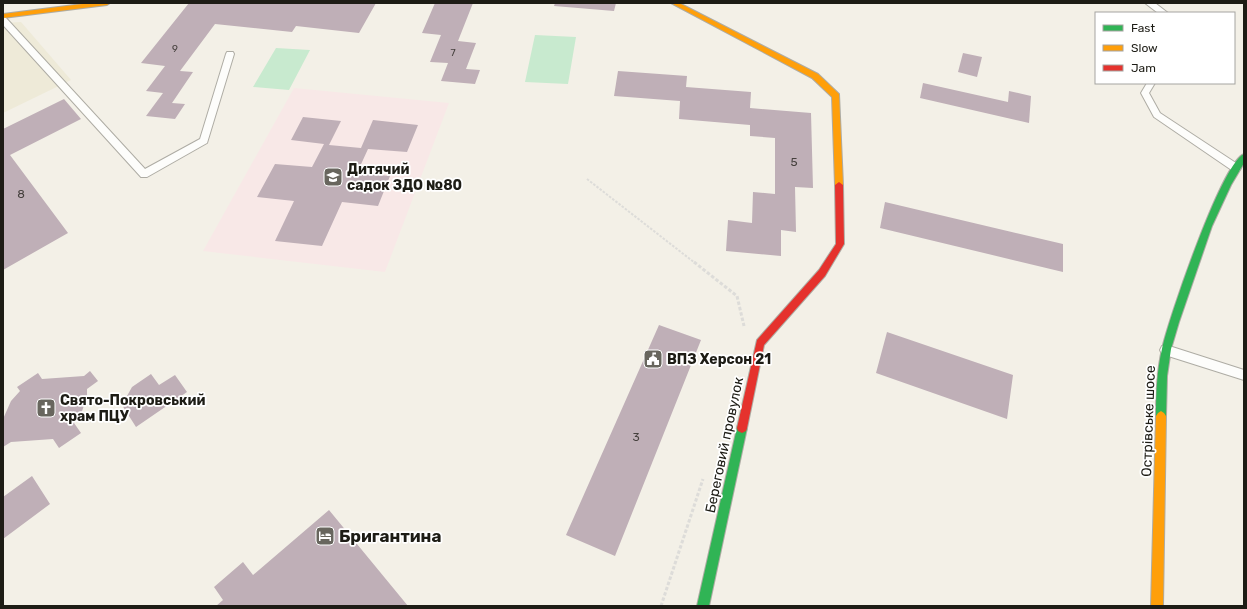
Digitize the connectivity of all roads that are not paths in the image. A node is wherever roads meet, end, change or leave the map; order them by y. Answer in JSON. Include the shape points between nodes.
{"nodes":[{"id":1,"x":107,"y":3,"type":"edge"},
{"id":2,"x":674,"y":3,"type":"edge"},
{"id":3,"x":1149,"y":3,"type":"edge"},
{"id":4,"x":1162,"y":12,"type":"edge"},
{"id":5,"x":3,"y":16,"type":"edge"},
{"id":6,"x":3,"y":20,"type":"edge"},
{"id":7,"x":230,"y":54,"type":"dead end"},
{"id":8,"x":1150,"y":84,"type":"edge"},
{"id":9,"x":1244,"y":157,"type":"edge"},
{"id":10,"x":1236,"y":168,"type":"junction"},
{"id":11,"x":1166,"y":350,"type":"junction"},
{"id":12,"x":1244,"y":375,"type":"edge"},
{"id":13,"x":704,"y":606,"type":"edge"},
{"id":14,"x":1157,"y":606,"type":"edge"}],
"edges":[{"from":1,"to":5,"type":"street"},
{"from":2,"to":13,"type":"street","name":"Береговий провулок","via":[[809,73],[831,91],[836,96],[839,152],[840,244],[822,273],[760,343]]},
{"from":3,"to":4,"type":"lane"},
{"from":6,"to":7,"type":"lane","via":[[144,174],[204,141]]},
{"from":8,"to":10,"type":"lane","via":[[1145,93],[1157,115]]},
{"from":9,"to":10,"type":"street","name":"Острівське шосе"},
{"from":10,"to":11,"type":"street","name":"Острівське шосе","via":[[1211,215]]},
{"from":11,"to":12,"type":"lane"},
{"from":11,"to":14,"type":"street","name":"Острівське шосе","via":[[1162,377]]}]}
